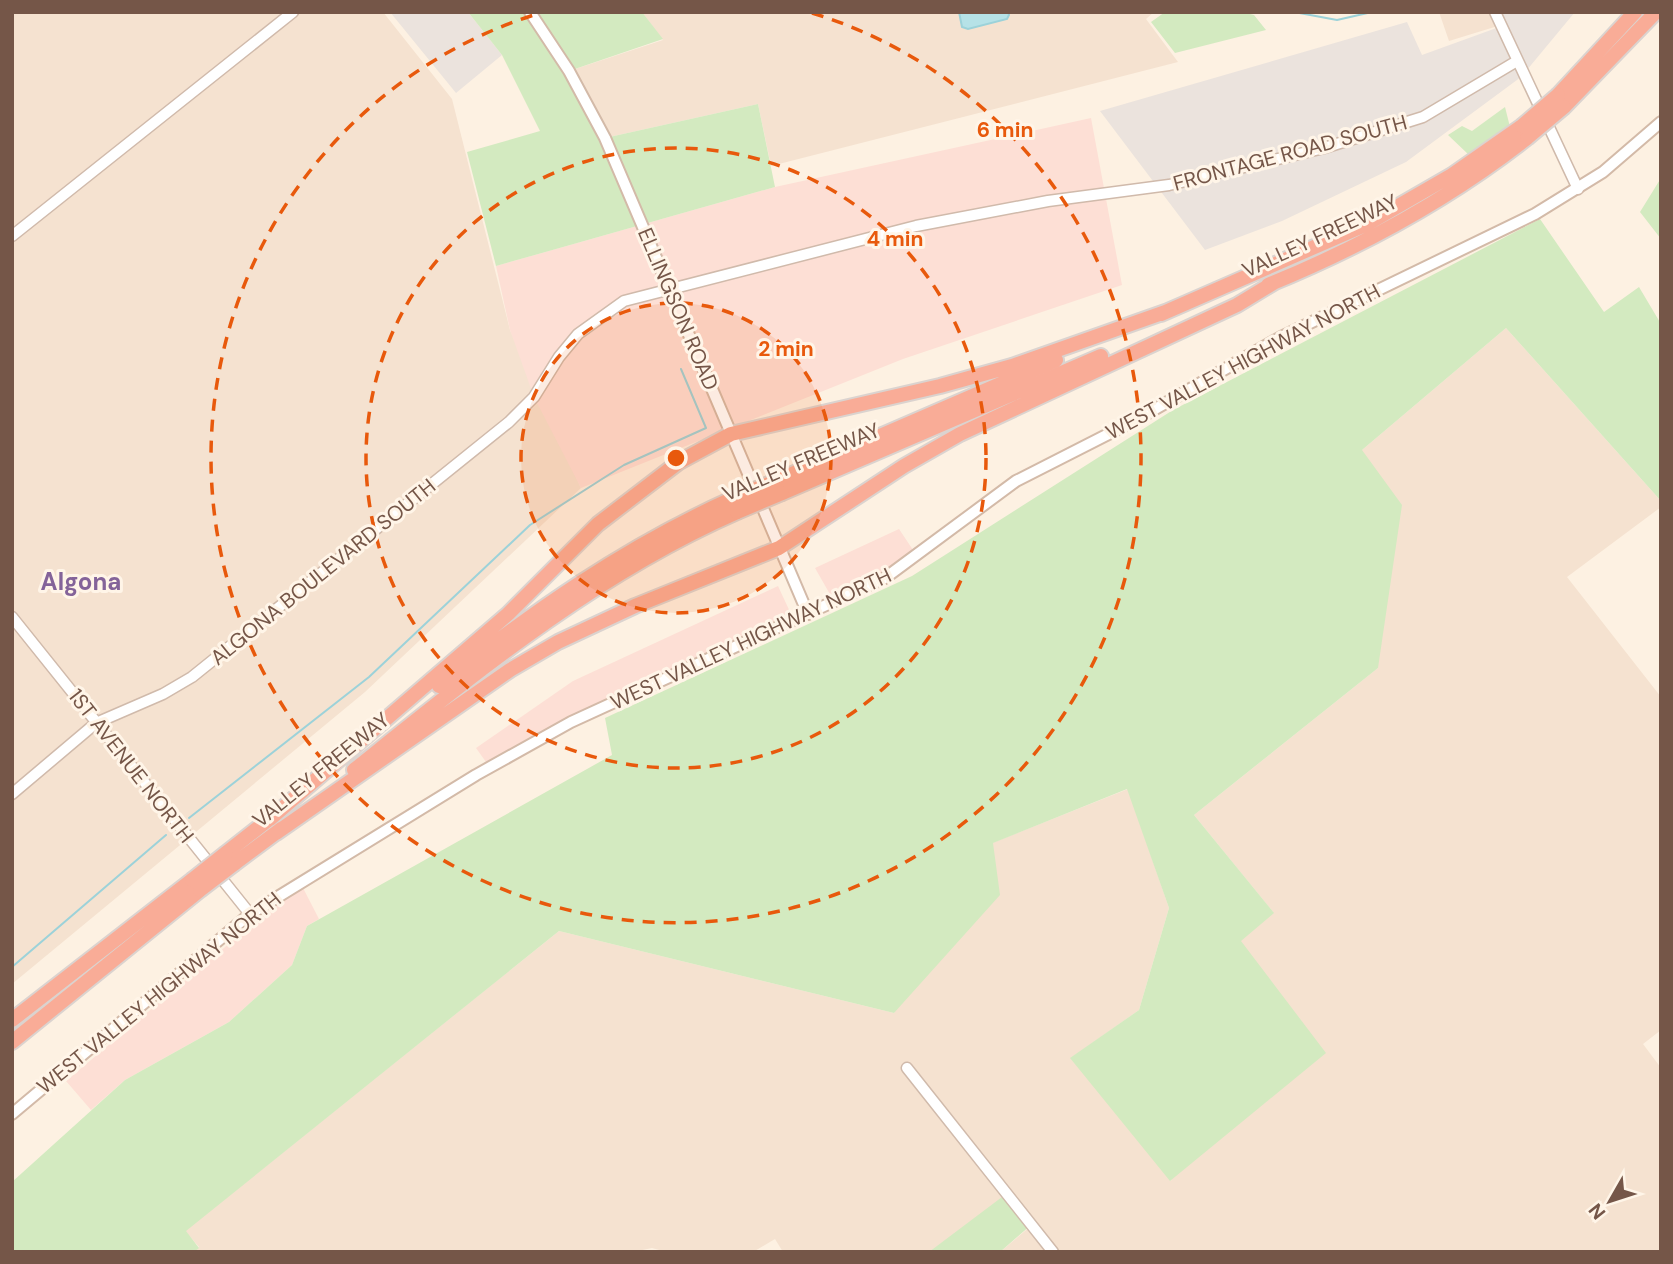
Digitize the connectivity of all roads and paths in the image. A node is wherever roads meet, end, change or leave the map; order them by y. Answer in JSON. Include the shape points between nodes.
{"nodes":[{"id":1,"x":293,"y":12,"type":"edge"},
{"id":2,"x":530,"y":12,"type":"edge"},
{"id":3,"x":1494,"y":12,"type":"edge"},
{"id":4,"x":1635,"y":12,"type":"edge"},
{"id":5,"x":1656,"y":12,"type":"edge"},
{"id":6,"x":1517,"y":61,"type":"junction"},
{"id":7,"x":1561,"y":101,"type":"junction"},
{"id":8,"x":1661,"y":122,"type":"edge"},
{"id":9,"x":1525,"y":132,"type":"junction"},
{"id":10,"x":1578,"y":190,"type":"junction"},
{"id":11,"x":12,"y":236,"type":"edge"},
{"id":12,"x":1275,"y":282,"type":"junction"},
{"id":13,"x":670,"y":288,"type":"junction"},
{"id":14,"x":1168,"y":311,"type":"junction"},
{"id":15,"x":731,"y":434,"type":"junction"},
{"id":16,"x":779,"y":487,"type":"junction"},
{"id":17,"x":779,"y":548,"type":"junction"},
{"id":18,"x":807,"y":614,"type":"junction"},
{"id":19,"x":12,"y":617,"type":"edge"},
{"id":20,"x":96,"y":723,"type":"junction"},
{"id":21,"x":12,"y":794,"type":"edge"},
{"id":22,"x":273,"y":826,"type":"junction"},
{"id":23,"x":196,"y":885,"type":"junction"},
{"id":24,"x":250,"y":914,"type":"junction"},
{"id":25,"x":12,"y":1020,"type":"edge"},
{"id":26,"x":12,"y":1042,"type":"edge"},
{"id":27,"x":907,"y":1068,"type":"dead end"},
{"id":28,"x":12,"y":1114,"type":"edge"},
{"id":29,"x":1053,"y":1252,"type":"edge"}],
"edges":[{"from":1,"to":11,"type":"street"},
{"from":2,"to":13,"type":"main road","name":"ELLINGSON ROAD","via":[[587,102]]},
{"from":3,"to":6,"type":"street"},
{"from":4,"to":7,"type":"highway","name":"VALLEY FREEWAY"},
{"from":5,"to":7,"type":"highway","name":"VALLEY FREEWAY"},
{"from":6,"to":10,"type":"street"},
{"from":6,"to":13,"type":"street","name":"FRONTAGE ROAD SOUTH","via":[[1423,117],[1380,133],[1205,178],[916,226]]},
{"from":7,"to":9,"type":"highway","name":"VALLEY FREEWAY","bridge":true},
{"from":8,"to":10,"type":"main road","name":"WEST VALLEY HIGHWAY NORTH"},
{"from":9,"to":12,"type":"highway","name":"VALLEY FREEWAY","via":[[1427,208]]},
{"from":9,"to":14,"type":"highway","name":"VALLEY FREEWAY","via":[[1367,224]]},
{"from":10,"to":18,"type":"main road","name":"WEST VALLEY HIGHWAY NORTH","via":[[1281,337],[1136,420],[1016,481],[900,570]]},
{"from":12,"to":16,"type":"highway","name":"VALLEY FREEWAY"},
{"from":12,"to":17,"type":"highway","via":[[1237,305],[960,434]]},
{"from":13,"to":15,"type":"main road","name":"ELLINGSON ROAD"},
{"from":13,"to":20,"type":"street","name":"ALGONA BOULEVARD SOUTH","via":[[624,301],[578,334],[534,397],[499,430],[192,677]]},
{"from":14,"to":15,"type":"highway","via":[[964,380]]},
{"from":14,"to":16,"type":"highway","name":"VALLEY FREEWAY"},
{"from":15,"to":17,"type":"main road","name":"ELLINGSON ROAD"},
{"from":15,"to":22,"type":"highway","via":[[679,462],[619,506],[508,614]]},
{"from":16,"to":22,"type":"highway","name":"VALLEY FREEWAY","bridge":true,"via":[[662,532],[570,588],[448,679]]},
{"from":17,"to":18,"type":"main road","name":"ELLINGSON ROAD"},
{"from":17,"to":22,"type":"highway","via":[[558,642]]},
{"from":18,"to":24,"type":"main road","name":"WEST VALLEY HIGHWAY NORTH","via":[[544,735]]},
{"from":19,"to":20,"type":"street","name":"1ST AVENUE NORTH"},
{"from":20,"to":21,"type":"street","name":"ALGONA BOULEVARD SOUTH"},
{"from":20,"to":24,"type":"street","name":"1ST AVENUE NORTH"},
{"from":22,"to":23,"type":"highway","name":"VALLEY FREEWAY","bridge":true},
{"from":23,"to":25,"type":"highway","name":"VALLEY FREEWAY"},
{"from":23,"to":26,"type":"highway","name":"VALLEY FREEWAY"},
{"from":24,"to":28,"type":"main road","name":"WEST VALLEY HIGHWAY NORTH"},
{"from":27,"to":29,"type":"street"}]}
